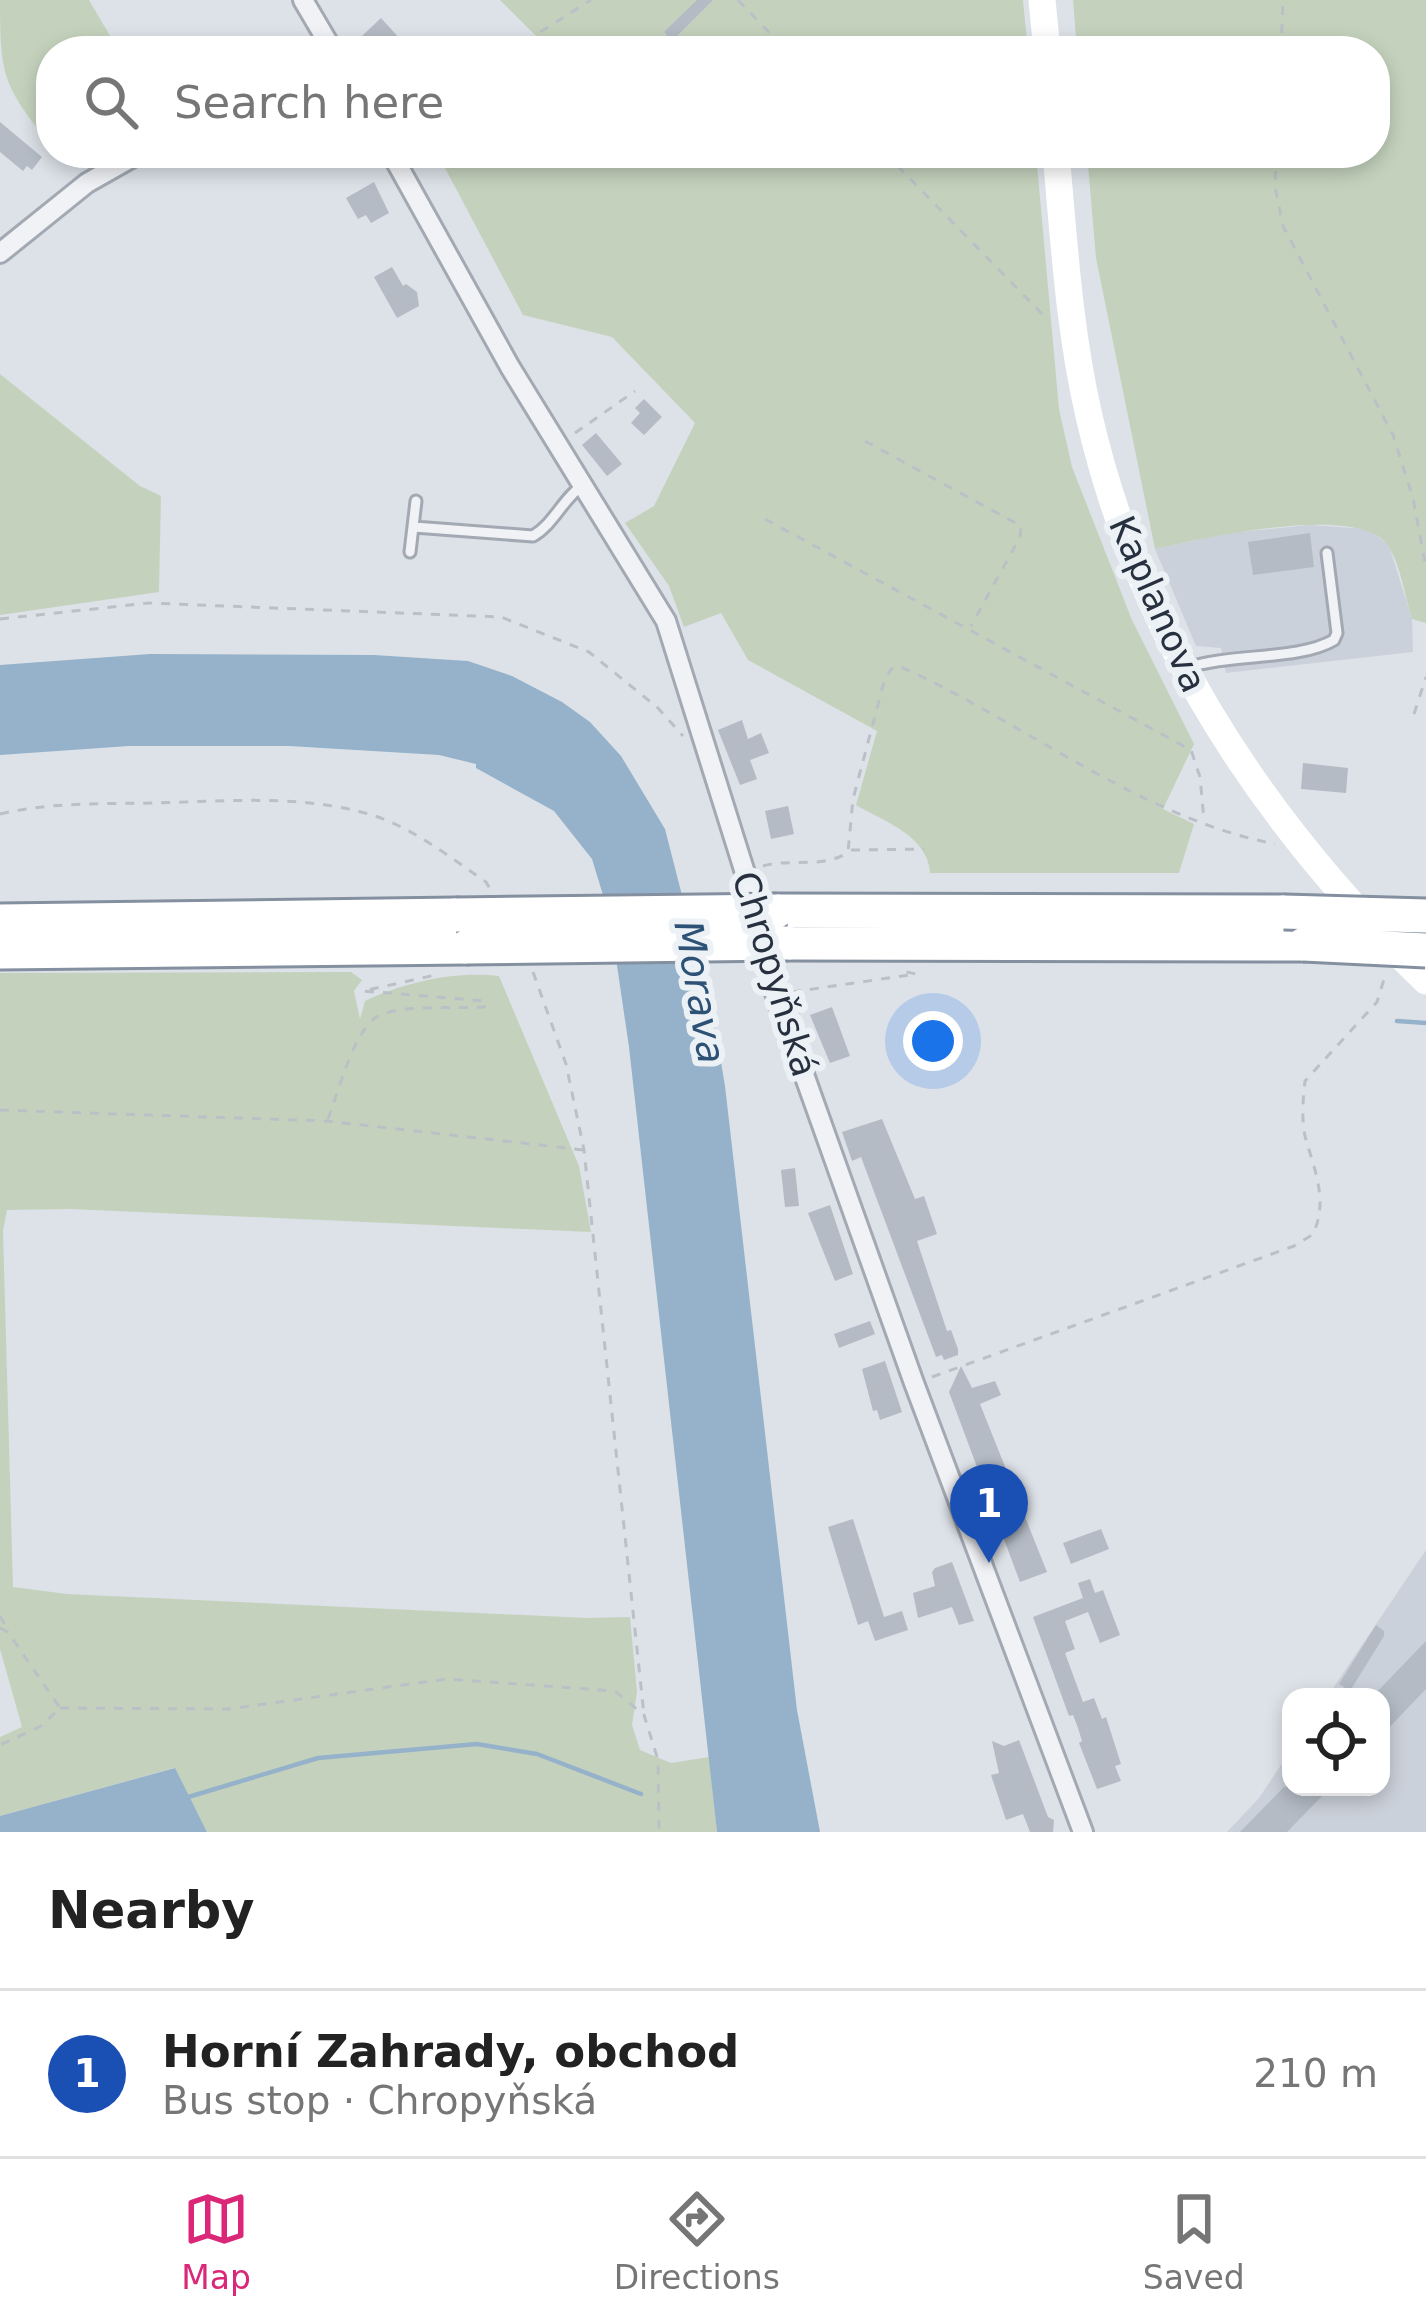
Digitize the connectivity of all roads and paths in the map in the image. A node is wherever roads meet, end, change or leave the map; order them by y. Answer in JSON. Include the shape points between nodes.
{"nodes":[{"id":1,"x":303,"y":0,"type":"edge"},
{"id":2,"x":591,"y":0,"type":"edge"},
{"id":3,"x":738,"y":0,"type":"edge"},
{"id":4,"x":1042,"y":0,"type":"edge"},
{"id":5,"x":1283,"y":0,"type":"edge"},
{"id":6,"x":324,"y":36,"type":"edge"},
{"id":7,"x":534,"y":36,"type":"edge"},
{"id":8,"x":773,"y":36,"type":"edge"},
{"id":9,"x":1046,"y":36,"type":"edge"},
{"id":10,"x":1282,"y":36,"type":"edge"},
{"id":11,"x":114,"y":168,"type":"edge"},
{"id":12,"x":399,"y":168,"type":"edge"},
{"id":13,"x":899,"y":168,"type":"edge"},
{"id":14,"x":1058,"y":168,"type":"edge"},
{"id":15,"x":1275,"y":168,"type":"edge"},
{"id":16,"x":0,"y":253,"type":"edge"},
{"id":17,"x":1074,"y":332,"type":"junction"},
{"id":18,"x":634,"y":391,"type":"dead end"},
{"id":19,"x":865,"y":441,"type":"dead end"},
{"id":20,"x":559,"y":444,"type":"junction"},
{"id":21,"x":584,"y":484,"type":"junction"},
{"id":22,"x":416,"y":501,"type":"dead end"},
{"id":23,"x":765,"y":519,"type":"dead end"},
{"id":24,"x":414,"y":527,"type":"junction"},
{"id":25,"x":410,"y":552,"type":"dead end"},
{"id":26,"x":1327,"y":553,"type":"dead end"},
{"id":27,"x":1426,"y":568,"type":"edge"},
{"id":28,"x":0,"y":619,"type":"edge"},
{"id":29,"x":970,"y":627,"type":"junction"},
{"id":30,"x":1182,"y":670,"type":"junction"},
{"id":31,"x":1426,"y":677,"type":"edge"},
{"id":32,"x":1414,"y":714,"type":"dead end"},
{"id":33,"x":684,"y":737,"type":"dead end"},
{"id":34,"x":0,"y":814,"type":"edge"},
{"id":35,"x":1204,"y":822,"type":"junction"},
{"id":36,"x":1297,"y":840,"type":"junction"},
{"id":37,"x":850,"y":850,"type":"junction"},
{"id":38,"x":924,"y":850,"type":"dead end"},
{"id":39,"x":746,"y":876,"type":"junction"},
{"id":40,"x":497,"y":903,"type":"dead end"},
{"id":41,"x":1426,"y":916,"type":"edge"},
{"id":42,"x":0,"y":921,"type":"edge"},
{"id":43,"x":783,"y":927,"type":"junction"},
{"id":44,"x":459,"y":944,"type":"junction"},
{"id":45,"x":1426,"y":950,"type":"edge"},
{"id":46,"x":0,"y":952,"type":"edge"},
{"id":47,"x":1389,"y":962,"type":"dead end"},
{"id":48,"x":530,"y":967,"type":"dead end"},
{"id":49,"x":896,"y":970,"type":"dead end"},
{"id":50,"x":1426,"y":981,"type":"edge"},
{"id":51,"x":775,"y":993,"type":"junction"},
{"id":52,"x":0,"y":1110,"type":"edge"},
{"id":53,"x":327,"y":1121,"type":"junction"},
{"id":54,"x":584,"y":1150,"type":"junction"},
{"id":55,"x":914,"y":1383,"type":"junction"},
{"id":56,"x":0,"y":1616,"type":"edge"},
{"id":57,"x":0,"y":1628,"type":"edge"},
{"id":58,"x":8,"y":1632,"type":"junction"},
{"id":59,"x":60,"y":1708,"type":"junction"},
{"id":60,"x":644,"y":1715,"type":"junction"},
{"id":61,"x":0,"y":1745,"type":"edge"},
{"id":62,"x":659,"y":1832,"type":"edge"},
{"id":63,"x":1083,"y":1832,"type":"edge"}],
"edges":[{"from":1,"to":6,"type":"street"},
{"from":2,"to":7,"type":"path"},
{"from":3,"to":8,"type":"path"},
{"from":4,"to":9,"type":"main road"},
{"from":5,"to":10,"type":"path"},
{"from":11,"to":16,"type":"street"},
{"from":12,"to":20,"type":"street","name":"Chropyňská"},
{"from":13,"to":17,"type":"path","via":[[1036,310]]},
{"from":14,"to":17,"type":"main road","name":"Kaplanova"},
{"from":15,"to":27,"type":"path","via":[[1283,226],[1394,435]]},
{"from":17,"to":30,"type":"main road","name":"Kaplanova","via":[[1111,497]]},
{"from":18,"to":20,"type":"path"},
{"from":19,"to":29,"type":"path","via":[[1021,526]]},
{"from":20,"to":21,"type":"street","name":"Chropyňská"},
{"from":21,"to":24,"type":"lane","via":[[533,536]]},
{"from":21,"to":39,"type":"street","name":"Chropyňská","via":[[666,621]]},
{"from":22,"to":24,"type":"lane"},
{"from":23,"to":29,"type":"path"},
{"from":24,"to":25,"type":"lane"},
{"from":26,"to":30,"type":"lane","via":[[1334,640]]},
{"from":28,"to":33,"type":"path","via":[[149,603],[501,617],[590,652]]},
{"from":29,"to":35,"type":"path","via":[[1191,749]]},
{"from":30,"to":36,"type":"main road","name":"Kaplanova"},
{"from":31,"to":32,"type":"path"},
{"from":34,"to":40,"type":"path","via":[[37,806],[246,801],[375,816],[486,882]]},
{"from":35,"to":36,"type":"path","via":[[1273,844]]},
{"from":35,"to":37,"type":"path","via":[[899,666],[884,682],[854,799]]},
{"from":36,"to":50,"type":"main road","name":"Kaplanova"},
{"from":37,"to":38,"type":"path"},
{"from":37,"to":39,"type":"path","via":[[833,861],[781,861]]},
{"from":39,"to":51,"type":"street","name":"Chropyňská"},
{"from":41,"to":43,"type":"highway","bridge":true,"via":[[1284,912]]},
{"from":42,"to":44,"type":"highway"},
{"from":43,"to":44,"type":"highway","bridge":true},
{"from":43,"to":45,"type":"highway","bridge":true},
{"from":44,"to":46,"type":"highway"},
{"from":44,"to":53,"type":"path","via":[[364,988],[366,994],[486,1001],[484,1007],[377,1016],[362,1030]]},
{"from":47,"to":55,"type":"path","via":[[1377,1002],[1310,1071],[1304,1092],[1321,1208],[1312,1235]]},
{"from":48,"to":54,"type":"path","via":[[566,1064]]},
{"from":49,"to":51,"type":"path","via":[[916,974]]},
{"from":51,"to":55,"type":"street","name":"Chropyňská"},
{"from":52,"to":53,"type":"path"},
{"from":53,"to":54,"type":"path"},
{"from":54,"to":60,"type":"path"},
{"from":55,"to":63,"type":"street","name":"Chropyňská"},
{"from":56,"to":58,"type":"path"},
{"from":57,"to":58,"type":"path"},
{"from":58,"to":59,"type":"path"},
{"from":59,"to":60,"type":"path","via":[[228,1709],[447,1679],[615,1691]]},
{"from":59,"to":61,"type":"path"},
{"from":60,"to":62,"type":"path","via":[[658,1760]]}]}
